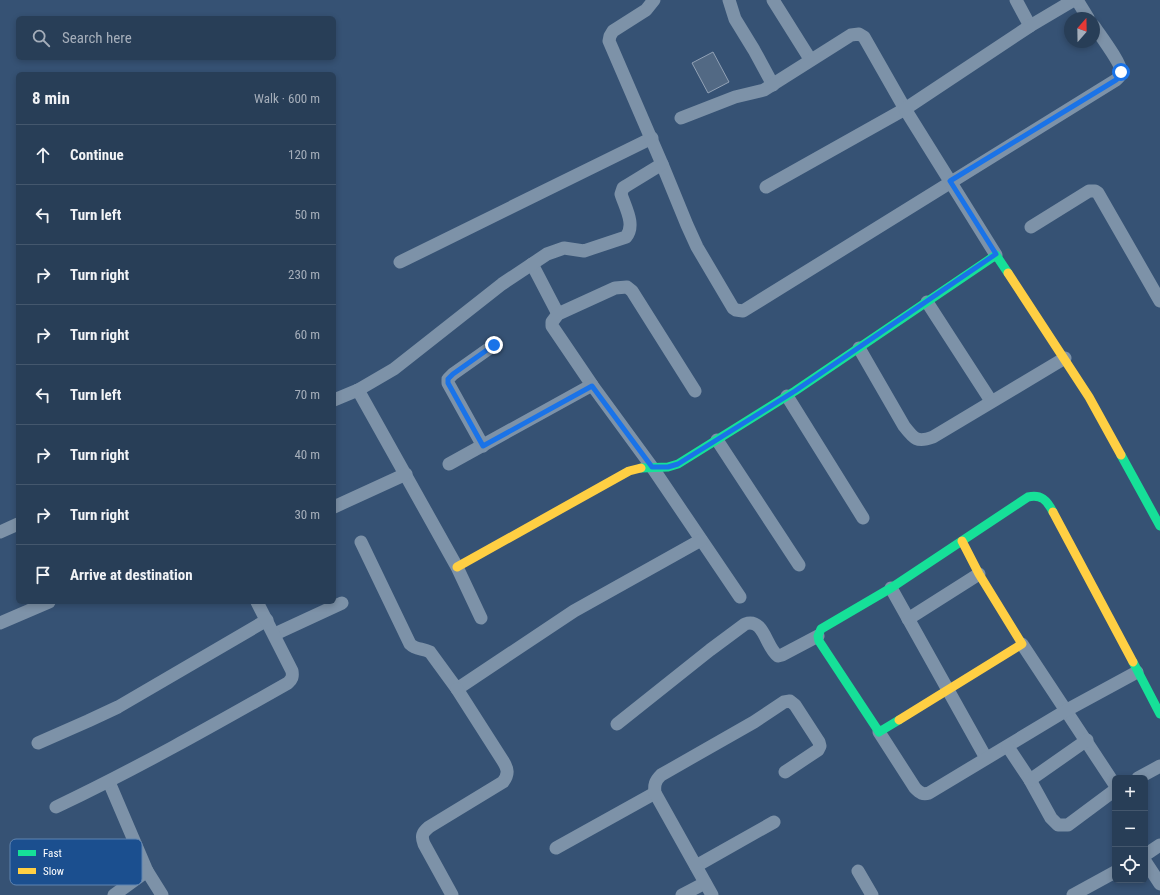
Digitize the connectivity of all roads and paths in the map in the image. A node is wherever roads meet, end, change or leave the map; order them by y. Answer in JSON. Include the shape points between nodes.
{"nodes":[{"id":1,"x":654,"y":0,"type":"edge"},
{"id":2,"x":729,"y":0,"type":"edge"},
{"id":3,"x":773,"y":0,"type":"edge"},
{"id":4,"x":1016,"y":0,"type":"edge"},
{"id":5,"x":1075,"y":0,"type":"edge"},
{"id":6,"x":1084,"y":12,"type":"edge"},
{"id":7,"x":1030,"y":26,"type":"junction"},
{"id":8,"x":1100,"y":35,"type":"edge"},
{"id":9,"x":810,"y":59,"type":"junction"},
{"id":10,"x":773,"y":85,"type":"junction"},
{"id":11,"x":905,"y":109,"type":"junction"},
{"id":12,"x":681,"y":118,"type":"dead end"},
{"id":13,"x":652,"y":138,"type":"junction"},
{"id":14,"x":662,"y":164,"type":"junction"},
{"id":15,"x":950,"y":181,"type":"junction"},
{"id":16,"x":766,"y":186,"type":"dead end"},
{"id":17,"x":1031,"y":227,"type":"dead end"},
{"id":18,"x":996,"y":254,"type":"junction"},
{"id":19,"x":400,"y":262,"type":"dead end"},
{"id":20,"x":532,"y":264,"type":"junction"},
{"id":21,"x":1160,"y":301,"type":"edge"},
{"id":22,"x":927,"y":302,"type":"junction"},
{"id":23,"x":558,"y":314,"type":"junction"},
{"id":24,"x":494,"y":345,"type":"dead end"},
{"id":25,"x":859,"y":348,"type":"junction"},
{"id":26,"x":1064,"y":358,"type":"junction"},
{"id":27,"x":592,"y":386,"type":"junction"},
{"id":28,"x":358,"y":390,"type":"junction"},
{"id":29,"x":695,"y":391,"type":"dead end"},
{"id":30,"x":787,"y":396,"type":"junction"},
{"id":31,"x":336,"y":399,"type":"edge"},
{"id":32,"x":991,"y":401,"type":"junction"},
{"id":33,"x":717,"y":440,"type":"junction"},
{"id":34,"x":483,"y":446,"type":"junction"},
{"id":35,"x":449,"y":464,"type":"dead end"},
{"id":36,"x":652,"y":467,"type":"junction"},
{"id":37,"x":406,"y":474,"type":"junction"},
{"id":38,"x":336,"y":506,"type":"edge"},
{"id":39,"x":863,"y":518,"type":"dead end"},
{"id":40,"x":16,"y":525,"type":"edge"},
{"id":41,"x":1160,"y":526,"type":"edge"},
{"id":42,"x":0,"y":532,"type":"edge"},
{"id":43,"x":701,"y":540,"type":"junction"},
{"id":44,"x":962,"y":541,"type":"junction"},
{"id":45,"x":361,"y":542,"type":"dead end"},
{"id":46,"x":799,"y":565,"type":"dead end"},
{"id":47,"x":456,"y":567,"type":"junction"},
{"id":48,"x":979,"y":574,"type":"junction"},
{"id":49,"x":891,"y":588,"type":"junction"},
{"id":50,"x":740,"y":598,"type":"dead end"},
{"id":51,"x":342,"y":603,"type":"dead end"},
{"id":52,"x":44,"y":604,"type":"edge"},
{"id":53,"x":258,"y":604,"type":"edge"},
{"id":54,"x":481,"y":618,"type":"dead end"},
{"id":55,"x":908,"y":619,"type":"junction"},
{"id":56,"x":267,"y":620,"type":"junction"},
{"id":57,"x":0,"y":622,"type":"edge"},
{"id":58,"x":274,"y":634,"type":"junction"},
{"id":59,"x":818,"y":636,"type":"junction"},
{"id":60,"x":1022,"y":644,"type":"junction"},
{"id":61,"x":1138,"y":672,"type":"junction"},
{"id":62,"x":457,"y":689,"type":"junction"},
{"id":63,"x":948,"y":691,"type":"junction"},
{"id":64,"x":1067,"y":710,"type":"junction"},
{"id":65,"x":1160,"y":714,"type":"edge"},
{"id":66,"x":617,"y":724,"type":"dead end"},
{"id":67,"x":879,"y":732,"type":"junction"},
{"id":68,"x":1087,"y":740,"type":"junction"},
{"id":69,"x":38,"y":743,"type":"dead end"},
{"id":70,"x":1008,"y":747,"type":"junction"},
{"id":71,"x":986,"y":758,"type":"junction"},
{"id":72,"x":1160,"y":766,"type":"edge"},
{"id":73,"x":786,"y":772,"type":"dead end"},
{"id":74,"x":1144,"y":775,"type":"edge"},
{"id":75,"x":1030,"y":780,"type":"junction"},
{"id":76,"x":1112,"y":780,"type":"edge"},
{"id":77,"x":109,"y":782,"type":"junction"},
{"id":78,"x":1112,"y":792,"type":"edge"},
{"id":79,"x":655,"y":793,"type":"junction"},
{"id":80,"x":56,"y":807,"type":"dead end"},
{"id":81,"x":774,"y":822,"type":"dead end"},
{"id":82,"x":133,"y":839,"type":"edge"},
{"id":83,"x":1160,"y":845,"type":"edge"},
{"id":84,"x":556,"y":848,"type":"dead end"},
{"id":85,"x":1148,"y":853,"type":"edge"},
{"id":86,"x":142,"y":859,"type":"edge"},
{"id":87,"x":696,"y":866,"type":"junction"},
{"id":88,"x":1148,"y":866,"type":"edge"},
{"id":89,"x":147,"y":871,"type":"junction"},
{"id":90,"x":858,"y":871,"type":"dead end"},
{"id":91,"x":1112,"y":874,"type":"edge"},
{"id":92,"x":142,"y":875,"type":"edge"},
{"id":93,"x":705,"y":883,"type":"junction"},
{"id":94,"x":1160,"y":884,"type":"edge"},
{"id":95,"x":128,"y":885,"type":"edge"},
{"id":96,"x":1087,"y":892,"type":"edge"},
{"id":97,"x":114,"y":895,"type":"edge"},
{"id":98,"x":162,"y":895,"type":"edge"},
{"id":99,"x":452,"y":895,"type":"edge"},
{"id":100,"x":682,"y":895,"type":"edge"},
{"id":101,"x":712,"y":895,"type":"edge"},
{"id":102,"x":872,"y":895,"type":"edge"},
{"id":103,"x":1073,"y":895,"type":"edge"}],
"edges":[{"from":1,"to":13,"type":"street","via":[[646,10],[613,31],[610,36]]},
{"from":2,"to":10,"type":"street","via":[[735,19]]},
{"from":3,"to":9,"type":"street"},
{"from":4,"to":7,"type":"street"},
{"from":5,"to":6,"type":"street"},
{"from":5,"to":7,"type":"street"},
{"from":7,"to":11,"type":"street"},
{"from":8,"to":15,"type":"street","via":[[1119,64],[1120,77]]},
{"from":9,"to":10,"type":"street"},
{"from":9,"to":11,"type":"street","via":[[851,35],[862,35]]},
{"from":10,"to":12,"type":"street"},
{"from":11,"to":15,"type":"street"},
{"from":11,"to":16,"type":"street"},
{"from":13,"to":14,"type":"street"},
{"from":13,"to":19,"type":"street"},
{"from":14,"to":15,"type":"street","via":[[698,247],[733,308],[739,311]]},
{"from":14,"to":20,"type":"street","via":[[622,191],[631,229],[626,237],[584,251],[560,249]]},
{"from":15,"to":18,"type":"street"},
{"from":17,"to":21,"type":"street","via":[[1089,191],[1095,191]]},
{"from":18,"to":22,"type":"street"},
{"from":18,"to":26,"type":"street"},
{"from":20,"to":23,"type":"street"},
{"from":20,"to":28,"type":"street","via":[[502,284],[394,369]]},
{"from":22,"to":25,"type":"street"},
{"from":22,"to":32,"type":"street"},
{"from":23,"to":27,"type":"street","via":[[552,326]]},
{"from":23,"to":29,"type":"street","via":[[615,288],[627,286]]},
{"from":24,"to":34,"type":"street","via":[[448,379]]},
{"from":25,"to":30,"type":"street"},
{"from":25,"to":32,"type":"street","via":[[904,426],[916,440],[933,437]]},
{"from":26,"to":32,"type":"street"},
{"from":26,"to":41,"type":"street","via":[[1089,397]]},
{"from":27,"to":34,"type":"street"},
{"from":27,"to":36,"type":"street"},
{"from":28,"to":31,"type":"street"},
{"from":28,"to":37,"type":"street"},
{"from":30,"to":33,"type":"street"},
{"from":30,"to":39,"type":"street"},
{"from":33,"to":36,"type":"street","via":[[678,464]]},
{"from":33,"to":46,"type":"street"},
{"from":34,"to":35,"type":"street"},
{"from":36,"to":43,"type":"street"},
{"from":36,"to":47,"type":"street","via":[[629,471]]},
{"from":37,"to":38,"type":"street"},
{"from":37,"to":47,"type":"street"},
{"from":40,"to":42,"type":"street"},
{"from":43,"to":50,"type":"street"},
{"from":43,"to":62,"type":"street","via":[[574,611]]},
{"from":44,"to":48,"type":"street"},
{"from":44,"to":49,"type":"street"},
{"from":44,"to":61,"type":"street","via":[[1028,497],[1035,495],[1045,498]]},
{"from":45,"to":62,"type":"street","via":[[410,644],[430,652]]},
{"from":47,"to":54,"type":"street"},
{"from":48,"to":55,"type":"street"},
{"from":48,"to":60,"type":"street"},
{"from":49,"to":55,"type":"street"},
{"from":49,"to":59,"type":"street","via":[[821,629]]},
{"from":51,"to":58,"type":"street"},
{"from":52,"to":57,"type":"street"},
{"from":53,"to":56,"type":"street"},
{"from":55,"to":63,"type":"street"},
{"from":56,"to":58,"type":"street"},
{"from":56,"to":69,"type":"street","via":[[118,707]]},
{"from":58,"to":77,"type":"street","via":[[292,671],[293,676],[288,683]]},
{"from":59,"to":66,"type":"street","via":[[778,656],[757,624],[745,624]]},
{"from":59,"to":67,"type":"street"},
{"from":60,"to":63,"type":"street"},
{"from":60,"to":64,"type":"street"},
{"from":61,"to":64,"type":"street"},
{"from":61,"to":65,"type":"street"},
{"from":62,"to":99,"type":"street","via":[[503,761],[508,775],[503,782],[428,827],[424,832],[424,844]]},
{"from":63,"to":67,"type":"street"},
{"from":63,"to":71,"type":"street"},
{"from":64,"to":68,"type":"street"},
{"from":64,"to":70,"type":"street"},
{"from":67,"to":71,"type":"street","via":[[915,788],[924,794]]},
{"from":68,"to":75,"type":"street"},
{"from":68,"to":76,"type":"street"},
{"from":70,"to":71,"type":"street"},
{"from":70,"to":75,"type":"street"},
{"from":72,"to":74,"type":"street"},
{"from":73,"to":79,"type":"street","via":[[820,746],[790,701],[780,704],[754,722],[661,775],[654,786]]},
{"from":75,"to":78,"type":"street","via":[[1051,818],[1058,825],[1068,825]]},
{"from":77,"to":80,"type":"street"},
{"from":77,"to":82,"type":"street"},
{"from":79,"to":84,"type":"street"},
{"from":79,"to":87,"type":"street"},
{"from":81,"to":87,"type":"street"},
{"from":83,"to":85,"type":"street"},
{"from":86,"to":89,"type":"street"},
{"from":87,"to":93,"type":"street"},
{"from":88,"to":94,"type":"street"},
{"from":89,"to":92,"type":"street"},
{"from":89,"to":98,"type":"street"},
{"from":90,"to":102,"type":"street"},
{"from":91,"to":96,"type":"street"},
{"from":93,"to":100,"type":"street"},
{"from":93,"to":101,"type":"street"},
{"from":95,"to":97,"type":"street"},
{"from":96,"to":103,"type":"street"}]}
